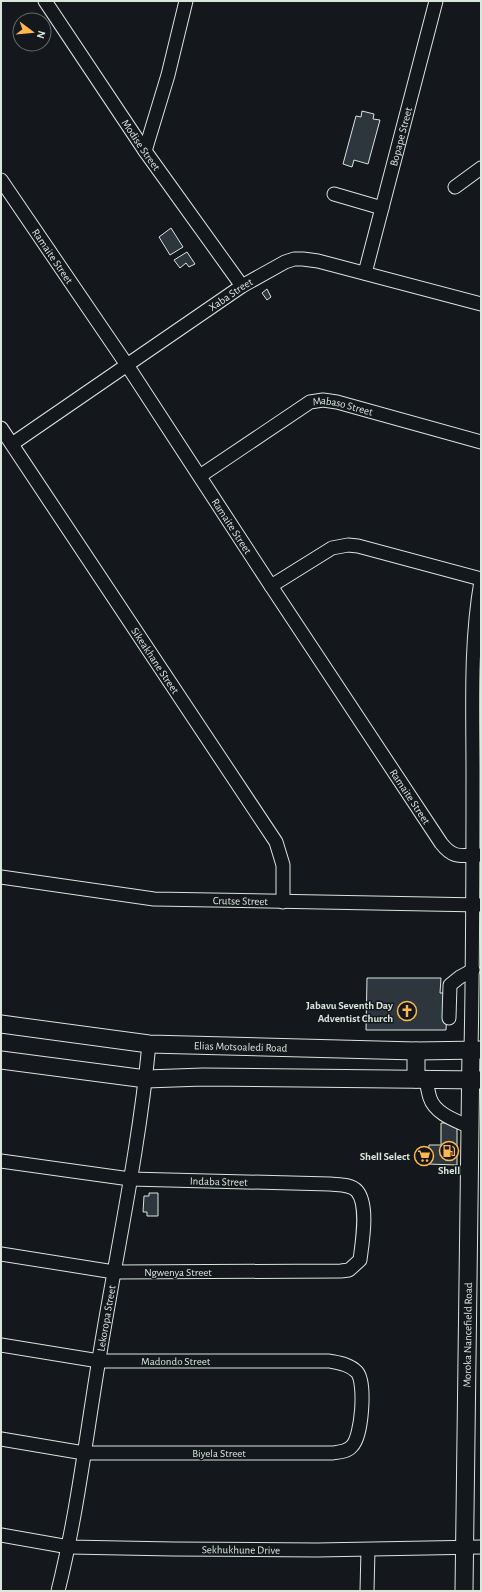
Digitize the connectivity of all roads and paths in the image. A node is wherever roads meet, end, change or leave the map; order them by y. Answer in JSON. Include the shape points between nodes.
{"nodes":[{"id":1,"x":44,"y":1,"type":"edge"},
{"id":2,"x":186,"y":1,"type":"edge"},
{"id":3,"x":436,"y":1,"type":"edge"},
{"id":4,"x":145,"y":151,"type":"junction"},
{"id":5,"x":481,"y":168,"type":"edge"},
{"id":6,"x":1,"y":180,"type":"edge"},
{"id":7,"x":454,"y":188,"type":"dead end"},
{"id":8,"x":334,"y":194,"type":"dead end"},
{"id":9,"x":382,"y":208,"type":"junction"},
{"id":10,"x":365,"y":273,"type":"junction"},
{"id":11,"x":242,"y":286,"type":"junction"},
{"id":12,"x":481,"y":304,"type":"edge"},
{"id":13,"x":127,"y":365,"type":"junction"},
{"id":14,"x":1,"y":428,"type":"edge"},
{"id":15,"x":481,"y":442,"type":"edge"},
{"id":16,"x":12,"y":444,"type":"junction"},
{"id":17,"x":200,"y":476,"type":"junction"},
{"id":18,"x":481,"y":580,"type":"edge"},
{"id":19,"x":271,"y":586,"type":"junction"},
{"id":20,"x":477,"y":855,"type":"edge"},
{"id":21,"x":1,"y":878,"type":"edge"},
{"id":22,"x":283,"y":902,"type":"junction"},
{"id":23,"x":477,"y":905,"type":"edge"},
{"id":24,"x":473,"y":970,"type":"junction"},
{"id":25,"x":450,"y":1018,"type":"dead end"},
{"id":26,"x":1,"y":1024,"type":"edge"},
{"id":27,"x":149,"y":1044,"type":"junction"},
{"id":28,"x":476,"y":1050,"type":"edge"},
{"id":29,"x":416,"y":1051,"type":"junction"},
{"id":30,"x":1,"y":1060,"type":"edge"},
{"id":31,"x":146,"y":1078,"type":"junction"},
{"id":32,"x":421,"y":1079,"type":"junction"},
{"id":33,"x":476,"y":1080,"type":"edge"},
{"id":34,"x":470,"y":1128,"type":"junction"},
{"id":35,"x":1,"y":1161,"type":"edge"},
{"id":36,"x":475,"y":1176,"type":"edge"},
{"id":37,"x":130,"y":1180,"type":"junction"},
{"id":38,"x":1,"y":1254,"type":"edge"},
{"id":39,"x":354,"y":1266,"type":"joint"},
{"id":40,"x":114,"y":1272,"type":"junction"},
{"id":41,"x":1,"y":1345,"type":"edge"},
{"id":42,"x":99,"y":1361,"type":"junction"},
{"id":43,"x":351,"y":1367,"type":"joint"},
{"id":44,"x":1,"y":1439,"type":"edge"},
{"id":45,"x":84,"y":1453,"type":"junction"},
{"id":46,"x":1,"y":1536,"type":"edge"},
{"id":47,"x":69,"y":1547,"type":"junction"},
{"id":48,"x":473,"y":1548,"type":"edge"},
{"id":49,"x":368,"y":1550,"type":"junction"},
{"id":50,"x":58,"y":1591,"type":"edge"},
{"id":51,"x":368,"y":1591,"type":"edge"},
{"id":52,"x":464,"y":1591,"type":"edge"}],
"edges":[{"from":1,"to":4,"type":"street","name":"Modise Street"},
{"from":2,"to":4,"type":"street","via":[[168,75]]},
{"from":3,"to":9,"type":"street","name":"Bopape Street"},
{"from":4,"to":11,"type":"street","name":"Modise Street"},
{"from":5,"to":7,"type":"street"},
{"from":6,"to":13,"type":"street","name":"Ramaite Street"},
{"from":8,"to":9,"type":"street"},
{"from":9,"to":10,"type":"street","name":"Bopape Street"},
{"from":10,"to":11,"type":"street","name":"Xaba Street","via":[[318,261],[294,259]]},
{"from":10,"to":12,"type":"street","name":"Xaba Street"},
{"from":11,"to":13,"type":"street","name":"Xaba Street"},
{"from":13,"to":16,"type":"street","name":"Xaba Street"},
{"from":13,"to":17,"type":"street","name":"Ramaite Street"},
{"from":14,"to":16,"type":"street","name":"Sikeakhane Street"},
{"from":15,"to":17,"type":"street","name":"Mabaso Street","via":[[337,402],[316,400]]},
{"from":16,"to":22,"type":"street","name":"Sikeakhane Street","via":[[276,842],[283,865]]},
{"from":17,"to":19,"type":"street","name":"Ramaite Street"},
{"from":18,"to":19,"type":"street","via":[[348,545],[332,548]]},
{"from":18,"to":20,"type":"street","via":[[472,652]]},
{"from":19,"to":20,"type":"street","name":"Ramaite Street","via":[[441,843],[455,855]]},
{"from":20,"to":23,"type":"street"},
{"from":21,"to":22,"type":"street","name":"Crutse Street","via":[[154,899]]},
{"from":22,"to":23,"type":"street","name":"Crutse Street"},
{"from":23,"to":24,"type":"street"},
{"from":24,"to":25,"type":"street","via":[[450,985]]},
{"from":24,"to":28,"type":"street"},
{"from":26,"to":27,"type":"main road","name":"Elias Motsoaledi Road"},
{"from":27,"to":29,"type":"main road","name":"Elias Motsoaledi Road"},
{"from":27,"to":31,"type":"street","name":"Lekoropa Street"},
{"from":28,"to":29,"type":"main road","name":"Elias Motsoaledi Road"},
{"from":28,"to":33,"type":"main road","name":"Moroka Nancefield Road"},
{"from":29,"to":32,"type":"main road"},
{"from":30,"to":31,"type":"main road"},
{"from":31,"to":32,"type":"main road"},
{"from":31,"to":37,"type":"street","name":"Lekoropa Street"},
{"from":32,"to":33,"type":"main road"},
{"from":32,"to":34,"type":"street","via":[[435,1106]]},
{"from":33,"to":34,"type":"main road","name":"Moroka Nancefield Road"},
{"from":34,"to":36,"type":"main road","name":"Moroka Nancefield Road"},
{"from":35,"to":37,"type":"street","name":"Indaba Street"},
{"from":36,"to":48,"type":"main road","name":"Moroka Nancefield Road"},
{"from":37,"to":39,"type":"street","name":"Indaba Street","via":[[315,1183],[350,1186],[362,1202],[363,1221],[360,1260]]},
{"from":37,"to":40,"type":"street","name":"Lekoropa Street"},
{"from":38,"to":40,"type":"street","name":"Ngwenya Street"},
{"from":39,"to":40,"type":"street","name":"Ngwenya Street","via":[[349,1270],[329,1272]]},
{"from":40,"to":42,"type":"street","name":"Lekoropa Street"},
{"from":41,"to":42,"type":"street","name":"Madondo Street"},
{"from":42,"to":43,"type":"street","name":"Madondo Street","via":[[329,1362]]},
{"from":42,"to":45,"type":"street","name":"Lekoropa Street"},
{"from":43,"to":45,"type":"street","name":"Biyela Street","via":[[358,1373],[361,1383],[360,1432],[352,1447],[344,1451]]},
{"from":44,"to":45,"type":"street","name":"Biyela Street"},
{"from":45,"to":47,"type":"street","name":"Lekoropa Street"},
{"from":46,"to":47,"type":"street","name":"Sekhukhune Drive"},
{"from":47,"to":49,"type":"street","name":"Sekhukhune Drive"},
{"from":47,"to":50,"type":"street","name":"Lekoropa Street"},
{"from":48,"to":49,"type":"street","name":"Sekhukhune Drive"},
{"from":48,"to":52,"type":"main road","name":"Moroka Nancefield Road"},
{"from":49,"to":51,"type":"street"}]}
